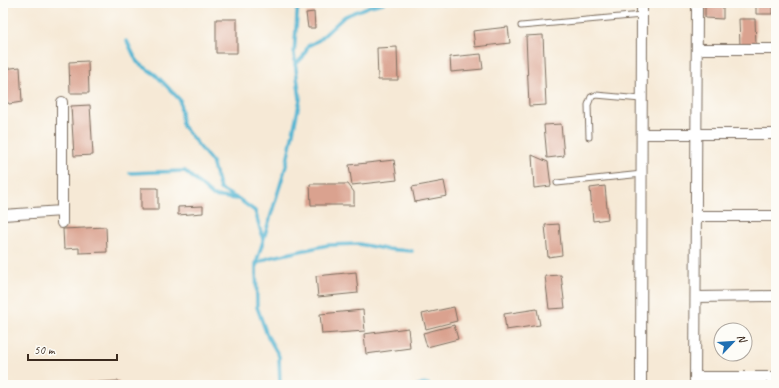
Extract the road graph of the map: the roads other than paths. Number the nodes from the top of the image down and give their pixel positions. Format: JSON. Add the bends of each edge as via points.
{"nodes":[{"id":1,"x":642,"y":3,"type":"edge"},
{"id":2,"x":697,"y":3,"type":"edge"},
{"id":3,"x":642,"y":15,"type":"junction"},
{"id":4,"x":521,"y":26,"type":"dead end"},
{"id":5,"x":697,"y":49,"type":"junction"},
{"id":6,"x":776,"y":49,"type":"edge"},
{"id":7,"x":641,"y":99,"type":"junction"},
{"id":8,"x":62,"y":102,"type":"dead end"},
{"id":9,"x":642,"y":134,"type":"junction"},
{"id":10,"x":776,"y":134,"type":"edge"},
{"id":11,"x":697,"y":135,"type":"junction"},
{"id":12,"x":589,"y":137,"type":"dead end"},
{"id":13,"x":642,"y":174,"type":"junction"},
{"id":14,"x":557,"y":184,"type":"dead end"},
{"id":15,"x":62,"y":211,"type":"junction"},
{"id":16,"x":3,"y":214,"type":"edge"},
{"id":17,"x":696,"y":216,"type":"junction"},
{"id":18,"x":776,"y":216,"type":"edge"},
{"id":19,"x":62,"y":223,"type":"dead end"},
{"id":20,"x":776,"y":296,"type":"edge"},
{"id":21,"x":696,"y":297,"type":"junction"},
{"id":22,"x":776,"y":377,"type":"edge"},
{"id":23,"x":695,"y":381,"type":"edge"},
{"id":24,"x":641,"y":385,"type":"edge"}],
"edges":[{"from":1,"to":3,"type":"street"},
{"from":2,"to":5,"type":"street"},
{"from":3,"to":4,"type":"lane"},
{"from":3,"to":7,"type":"street"},
{"from":5,"to":6,"type":"street"},
{"from":5,"to":11,"type":"street"},
{"from":7,"to":9,"type":"street"},
{"from":7,"to":12,"type":"lane","via":[[596,95],[591,97],[588,105]]},
{"from":8,"to":15,"type":"street"},
{"from":9,"to":11,"type":"street"},
{"from":9,"to":13,"type":"street"},
{"from":10,"to":11,"type":"street"},
{"from":11,"to":17,"type":"street"},
{"from":13,"to":14,"type":"lane"},
{"from":13,"to":24,"type":"street"},
{"from":15,"to":16,"type":"street"},
{"from":15,"to":19,"type":"street"},
{"from":17,"to":18,"type":"street"},
{"from":17,"to":21,"type":"street"},
{"from":20,"to":21,"type":"street"},
{"from":21,"to":23,"type":"street"},
{"from":22,"to":23,"type":"street"}]}
